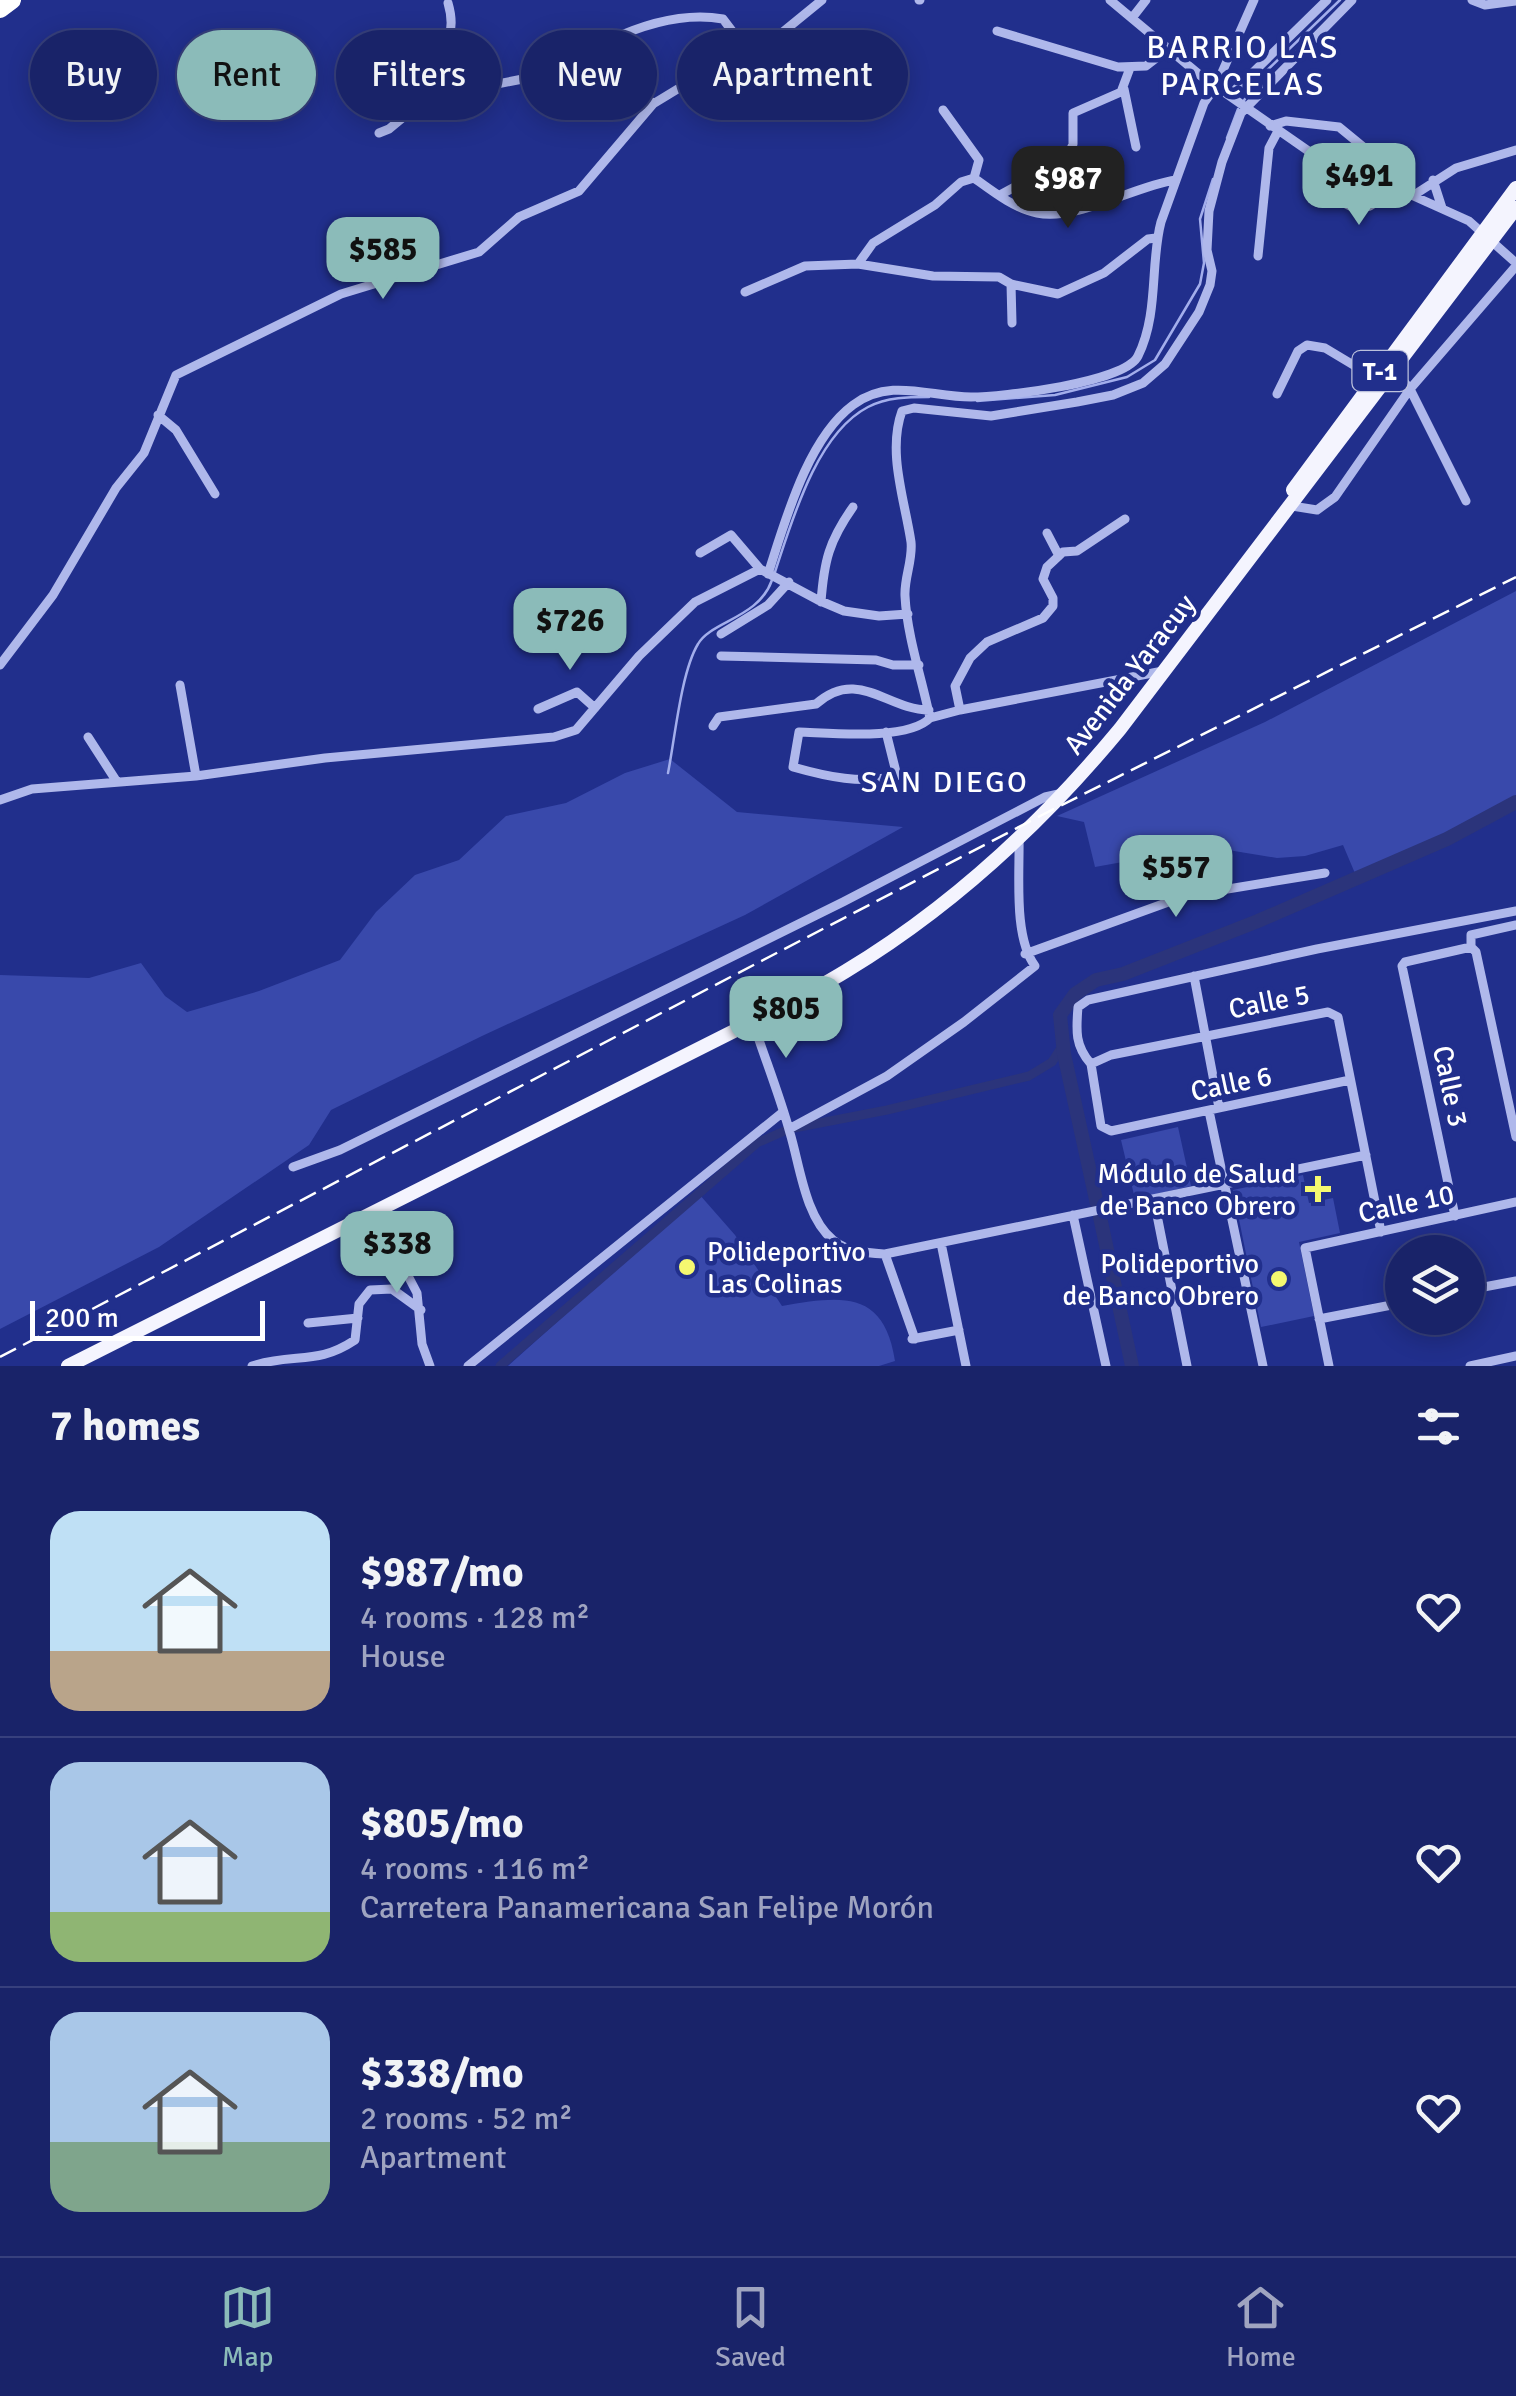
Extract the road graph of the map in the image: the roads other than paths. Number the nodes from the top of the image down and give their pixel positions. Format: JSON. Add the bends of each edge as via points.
{"nodes":[{"id":1,"x":12,"y":0,"type":"edge"},
{"id":2,"x":822,"y":0,"type":"edge"},
{"id":3,"x":1110,"y":0,"type":"edge"},
{"id":4,"x":1146,"y":0,"type":"edge"},
{"id":5,"x":1254,"y":0,"type":"edge"},
{"id":6,"x":1327,"y":0,"type":"edge"},
{"id":7,"x":1352,"y":0,"type":"edge"},
{"id":8,"x":1472,"y":0,"type":"edge"},
{"id":9,"x":1516,"y":1,"type":"edge"},
{"id":10,"x":448,"y":3,"type":"dead end"},
{"id":11,"x":0,"y":8,"type":"edge"},
{"id":12,"x":1132,"y":18,"type":"junction"},
{"id":13,"x":450,"y":30,"type":"edge"},
{"id":14,"x":634,"y":30,"type":"edge"},
{"id":15,"x":731,"y":30,"type":"edge"},
{"id":16,"x":785,"y":30,"type":"edge"},
{"id":17,"x":997,"y":31,"type":"dead end"},
{"id":18,"x":1168,"y":50,"type":"junction"},
{"id":19,"x":1130,"y":68,"type":"junction"},
{"id":20,"x":1216,"y":86,"type":"junction"},
{"id":21,"x":1124,"y":89,"type":"junction"},
{"id":22,"x":1240,"y":102,"type":"junction"},
{"id":23,"x":943,"y":110,"type":"dead end"},
{"id":24,"x":400,"y":120,"type":"edge"},
{"id":25,"x":640,"y":120,"type":"edge"},
{"id":26,"x":1274,"y":128,"type":"junction"},
{"id":27,"x":380,"y":133,"type":"dead end"},
{"id":28,"x":1136,"y":147,"type":"dead end"},
{"id":29,"x":1516,"y":150,"type":"edge"},
{"id":30,"x":974,"y":178,"type":"junction"},
{"id":31,"x":1176,"y":180,"type":"junction"},
{"id":32,"x":1434,"y":180,"type":"junction"},
{"id":33,"x":1516,"y":188,"type":"edge"},
{"id":34,"x":1398,"y":189,"type":"junction"},
{"id":35,"x":1000,"y":195,"type":"junction"},
{"id":36,"x":1414,"y":195,"type":"junction"},
{"id":37,"x":1442,"y":208,"type":"junction"},
{"id":38,"x":1516,"y":208,"type":"edge"},
{"id":39,"x":1489,"y":236,"type":"junction"},
{"id":40,"x":1156,"y":238,"type":"junction"},
{"id":41,"x":1258,"y":256,"type":"dead end"},
{"id":42,"x":858,"y":264,"type":"junction"},
{"id":43,"x":1516,"y":265,"type":"edge"},
{"id":44,"x":1010,"y":284,"type":"junction"},
{"id":45,"x":745,"y":292,"type":"dead end"},
{"id":46,"x":1012,"y":323,"type":"dead end"},
{"id":47,"x":1394,"y":370,"type":"junction"},
{"id":48,"x":1375,"y":378,"type":"junction"},
{"id":49,"x":1410,"y":389,"type":"junction"},
{"id":50,"x":1277,"y":394,"type":"dead end"},
{"id":51,"x":158,"y":415,"type":"junction"},
{"id":52,"x":215,"y":494,"type":"dead end"},
{"id":53,"x":1466,"y":501,"type":"dead end"},
{"id":54,"x":1292,"y":506,"type":"junction"},
{"id":55,"x":853,"y":507,"type":"dead end"},
{"id":56,"x":1125,"y":519,"type":"dead end"},
{"id":57,"x":1047,"y":533,"type":"dead end"},
{"id":58,"x":700,"y":553,"type":"dead end"},
{"id":59,"x":1058,"y":556,"type":"junction"},
{"id":60,"x":1250,"y":559,"type":"junction"},
{"id":61,"x":766,"y":573,"type":"junction"},
{"id":62,"x":786,"y":581,"type":"junction"},
{"id":63,"x":821,"y":602,"type":"junction"},
{"id":64,"x":908,"y":614,"type":"junction"},
{"id":65,"x":721,"y":634,"type":"dead end"},
{"id":66,"x":721,"y":656,"type":"dead end"},
{"id":67,"x":0,"y":665,"type":"edge"},
{"id":68,"x":919,"y":665,"type":"junction"},
{"id":69,"x":1166,"y":670,"type":"junction"},
{"id":70,"x":180,"y":685,"type":"dead end"},
{"id":71,"x":595,"y":708,"type":"junction"},
{"id":72,"x":538,"y":709,"type":"dead end"},
{"id":73,"x":960,"y":710,"type":"junction"},
{"id":74,"x":929,"y":714,"type":"junction"},
{"id":75,"x":713,"y":726,"type":"dead end"},
{"id":76,"x":886,"y":732,"type":"junction"},
{"id":77,"x":88,"y":738,"type":"dead end"},
{"id":78,"x":196,"y":776,"type":"junction"},
{"id":79,"x":117,"y":782,"type":"junction"},
{"id":80,"x":1065,"y":793,"type":"junction"},
{"id":81,"x":0,"y":800,"type":"edge"},
{"id":82,"x":1019,"y":836,"type":"junction"},
{"id":83,"x":1325,"y":873,"type":"dead end"},
{"id":84,"x":1516,"y":910,"type":"edge"},
{"id":85,"x":1516,"y":925,"type":"edge"},
{"id":86,"x":1471,"y":947,"type":"junction"},
{"id":87,"x":1025,"y":954,"type":"junction"},
{"id":88,"x":1194,"y":976,"type":"junction"},
{"id":89,"x":753,"y":1022,"type":"junction"},
{"id":90,"x":1205,"y":1036,"type":"junction"},
{"id":91,"x":1091,"y":1064,"type":"junction"},
{"id":92,"x":1350,"y":1080,"type":"junction"},
{"id":93,"x":1214,"y":1109,"type":"junction"},
{"id":94,"x":783,"y":1112,"type":"junction"},
{"id":95,"x":790,"y":1129,"type":"junction"},
{"id":96,"x":1516,"y":1136,"type":"edge"},
{"id":97,"x":1366,"y":1155,"type":"junction"},
{"id":98,"x":293,"y":1167,"type":"dead end"},
{"id":99,"x":1226,"y":1184,"type":"junction"},
{"id":100,"x":1154,"y":1200,"type":"junction"},
{"id":101,"x":1516,"y":1202,"type":"edge"},
{"id":102,"x":374,"y":1213,"type":"junction"},
{"id":103,"x":1074,"y":1215,"type":"junction"},
{"id":104,"x":1455,"y":1216,"type":"junction"},
{"id":105,"x":1381,"y":1232,"type":"junction"},
{"id":106,"x":941,"y":1244,"type":"junction"},
{"id":107,"x":885,"y":1254,"type":"junction"},
{"id":108,"x":1516,"y":1281,"type":"edge"},
{"id":109,"x":1485,"y":1287,"type":"edge"},
{"id":110,"x":1385,"y":1306,"type":"edge"},
{"id":111,"x":421,"y":1310,"type":"junction"},
{"id":112,"x":358,"y":1318,"type":"junction"},
{"id":113,"x":1319,"y":1320,"type":"junction"},
{"id":114,"x":308,"y":1324,"type":"dead end"},
{"id":115,"x":958,"y":1330,"type":"junction"},
{"id":116,"x":1516,"y":1356,"type":"edge"},
{"id":117,"x":68,"y":1366,"type":"edge"},
{"id":118,"x":252,"y":1366,"type":"edge"},
{"id":119,"x":430,"y":1366,"type":"edge"},
{"id":120,"x":468,"y":1366,"type":"edge"},
{"id":121,"x":966,"y":1366,"type":"edge"},
{"id":122,"x":1106,"y":1366,"type":"edge"},
{"id":123,"x":1187,"y":1366,"type":"edge"},
{"id":124,"x":1263,"y":1366,"type":"edge"},
{"id":125,"x":1330,"y":1366,"type":"edge"},
{"id":126,"x":1470,"y":1366,"type":"edge"}],
"edges":[{"from":1,"to":11,"type":"highway"},
{"from":2,"to":16,"type":"street"},
{"from":3,"to":12,"type":"street"},
{"from":4,"to":12,"type":"street"},
{"from":5,"to":20,"type":"street"},
{"from":6,"to":22,"type":"street"},
{"from":7,"to":22,"type":"street"},
{"from":8,"to":9,"type":"street"},
{"from":10,"to":13,"type":"street"},
{"from":12,"to":18,"type":"street"},
{"from":14,"to":15,"type":"street","via":[[702,15],[723,19]]},
{"from":17,"to":19,"type":"street"},
{"from":18,"to":19,"type":"street","via":[[1146,66]]},
{"from":18,"to":20,"type":"street"},
{"from":19,"to":21,"type":"street"},
{"from":20,"to":22,"type":"street"},
{"from":20,"to":31,"type":"street"},
{"from":21,"to":28,"type":"street"},
{"from":21,"to":35,"type":"street","via":[[1072,114],[1072,149],[1064,162]]},
{"from":22,"to":26,"type":"street"},
{"from":22,"to":64,"type":"street","via":[[1210,212],[1210,285],[1165,364],[1143,383],[1077,402],[991,416],[902,412],[898,461],[912,548]]},
{"from":23,"to":30,"type":"street","via":[[979,160]]},
{"from":24,"to":27,"type":"street"},
{"from":25,"to":51,"type":"street","via":[[578,191],[519,218],[479,252],[341,294],[202,361],[176,376]]},
{"from":26,"to":34,"type":"street","via":[[1286,121],[1338,127],[1395,173]]},
{"from":26,"to":34,"type":"street","via":[[1307,150],[1344,202],[1356,208]]},
{"from":26,"to":41,"type":"street"},
{"from":29,"to":32,"type":"street"},
{"from":30,"to":35,"type":"street"},
{"from":30,"to":42,"type":"street","via":[[873,243]]},
{"from":31,"to":35,"type":"street","via":[[1094,206],[1042,214]]},
{"from":31,"to":40,"type":"street"},
{"from":32,"to":36,"type":"street"},
{"from":32,"to":37,"type":"street"},
{"from":33,"to":39,"type":"main road","number":"T-1"},
{"from":34,"to":36,"type":"street"},
{"from":36,"to":37,"type":"street"},
{"from":37,"to":39,"type":"street"},
{"from":38,"to":39,"type":"main road","number":"T-1"},
{"from":39,"to":43,"type":"street"},
{"from":39,"to":47,"type":"main road","number":"T-1"},
{"from":39,"to":48,"type":"main road","number":"T-1"},
{"from":40,"to":44,"type":"street","via":[[1058,294]]},
{"from":40,"to":61,"type":"street","via":[[1152,310],[1131,366],[1034,392],[970,397],[916,388],[886,390],[853,404],[812,460]]},
{"from":42,"to":44,"type":"street","via":[[933,276],[999,277]]},
{"from":42,"to":45,"type":"street","via":[[805,266]]},
{"from":43,"to":49,"type":"street"},
{"from":44,"to":46,"type":"street"},
{"from":47,"to":49,"type":"street"},
{"from":47,"to":54,"type":"main road","number":"T-1"},
{"from":48,"to":50,"type":"street","via":[[1325,348],[1306,345]]},
{"from":48,"to":60,"type":"main road","number":"T-1"},
{"from":49,"to":53,"type":"street"},
{"from":49,"to":54,"type":"street","via":[[1334,496],[1317,510]]},
{"from":51,"to":52,"type":"street","via":[[176,430]]},
{"from":51,"to":67,"type":"street","via":[[144,453]]},
{"from":54,"to":60,"type":"main road","number":"T-1"},
{"from":55,"to":63,"type":"street","via":[[824,561]]},
{"from":56,"to":59,"type":"street"},
{"from":57,"to":59,"type":"street"},
{"from":58,"to":61,"type":"street","via":[[731,536]]},
{"from":59,"to":73,"type":"street","via":[[1044,578],[1053,606],[970,658],[956,686]]},
{"from":60,"to":69,"type":"main road","name":"Avenida Yaracuy","number":"T-1"},
{"from":61,"to":62,"type":"street"},
{"from":61,"to":71,"type":"street","via":[[695,602]]},
{"from":62,"to":63,"type":"street"},
{"from":62,"to":65,"type":"street","via":[[768,605]]},
{"from":63,"to":64,"type":"street","via":[[878,616]]},
{"from":64,"to":68,"type":"street"},
{"from":66,"to":68,"type":"street"},
{"from":68,"to":74,"type":"street"},
{"from":69,"to":73,"type":"street"},
{"from":69,"to":80,"type":"main road","name":"Avenida Yaracuy","number":"T-1"},
{"from":70,"to":78,"type":"street"},
{"from":71,"to":72,"type":"street","via":[[577,692]]},
{"from":71,"to":78,"type":"street","via":[[576,730],[554,736]]},
{"from":73,"to":74,"type":"street"},
{"from":74,"to":75,"type":"street","via":[[874,690],[853,690],[828,694],[816,704],[719,717]]},
{"from":74,"to":76,"type":"street","via":[[923,725]]},
{"from":76,"to":76,"type":"street","via":[[799,732],[793,767],[833,778],[897,776]]},
{"from":77,"to":79,"type":"street"},
{"from":78,"to":79,"type":"street"},
{"from":79,"to":81,"type":"street","via":[[32,789]]},
{"from":80,"to":82,"type":"main road","name":"Avenida Yaracuy","number":"T-1"},
{"from":80,"to":98,"type":"street","via":[[1045,797],[340,1150]]},
{"from":82,"to":87,"type":"street"},
{"from":82,"to":89,"type":"main road","number":"T-1","via":[[848,970]]},
{"from":83,"to":87,"type":"street","via":[[1185,896]]},
{"from":84,"to":88,"type":"street"},
{"from":85,"to":86,"type":"street","via":[[1471,935]]},
{"from":86,"to":96,"type":"street"},
{"from":86,"to":104,"type":"street","name":"Calle 3","via":[[1402,966]]},
{"from":87,"to":95,"type":"street","via":[[1035,966],[964,1022],[887,1076]]},
{"from":88,"to":90,"type":"street"},
{"from":88,"to":91,"type":"street","via":[[1106,995],[1078,1008],[1079,1050]]},
{"from":89,"to":94,"type":"street"},
{"from":89,"to":102,"type":"main road","number":"T-1"},
{"from":90,"to":91,"type":"street","name":"Calle 5"},
{"from":90,"to":92,"type":"street","name":"Calle 5","via":[[1328,1012],[1338,1017]]},
{"from":90,"to":93,"type":"street"},
{"from":91,"to":93,"type":"street","name":"Calle 6","via":[[1100,1126],[1111,1131]]},
{"from":92,"to":93,"type":"street","name":"Calle 6"},
{"from":92,"to":97,"type":"street","name":"Calle 5"},
{"from":93,"to":99,"type":"street"},
{"from":94,"to":95,"type":"street"},
{"from":94,"to":120,"type":"street"},
{"from":95,"to":107,"type":"street","via":[[822,1229],[851,1250]]},
{"from":97,"to":99,"type":"street"},
{"from":97,"to":105,"type":"street","name":"Calle 5"},
{"from":99,"to":100,"type":"street"},
{"from":99,"to":124,"type":"street"},
{"from":100,"to":103,"type":"street"},
{"from":100,"to":123,"type":"street"},
{"from":101,"to":104,"type":"street","name":"Calle 10"},
{"from":102,"to":111,"type":"street"},
{"from":102,"to":117,"type":"main road","number":"T-1"},
{"from":103,"to":106,"type":"street"},
{"from":103,"to":122,"type":"street"},
{"from":104,"to":105,"type":"street","name":"Calle 10"},
{"from":105,"to":113,"type":"street","name":"Calle 10","via":[[1305,1248]]},
{"from":106,"to":107,"type":"street"},
{"from":106,"to":115,"type":"street"},
{"from":107,"to":115,"type":"street","via":[[913,1339]]},
{"from":108,"to":109,"type":"street"},
{"from":110,"to":113,"type":"street"},
{"from":111,"to":112,"type":"street","via":[[400,1292],[376,1288],[364,1294]]},
{"from":111,"to":119,"type":"street"},
{"from":112,"to":114,"type":"street"},
{"from":112,"to":118,"type":"street","via":[[355,1340],[332,1361]]},
{"from":113,"to":125,"type":"street"},
{"from":115,"to":121,"type":"street"},
{"from":116,"to":126,"type":"street"}]}
